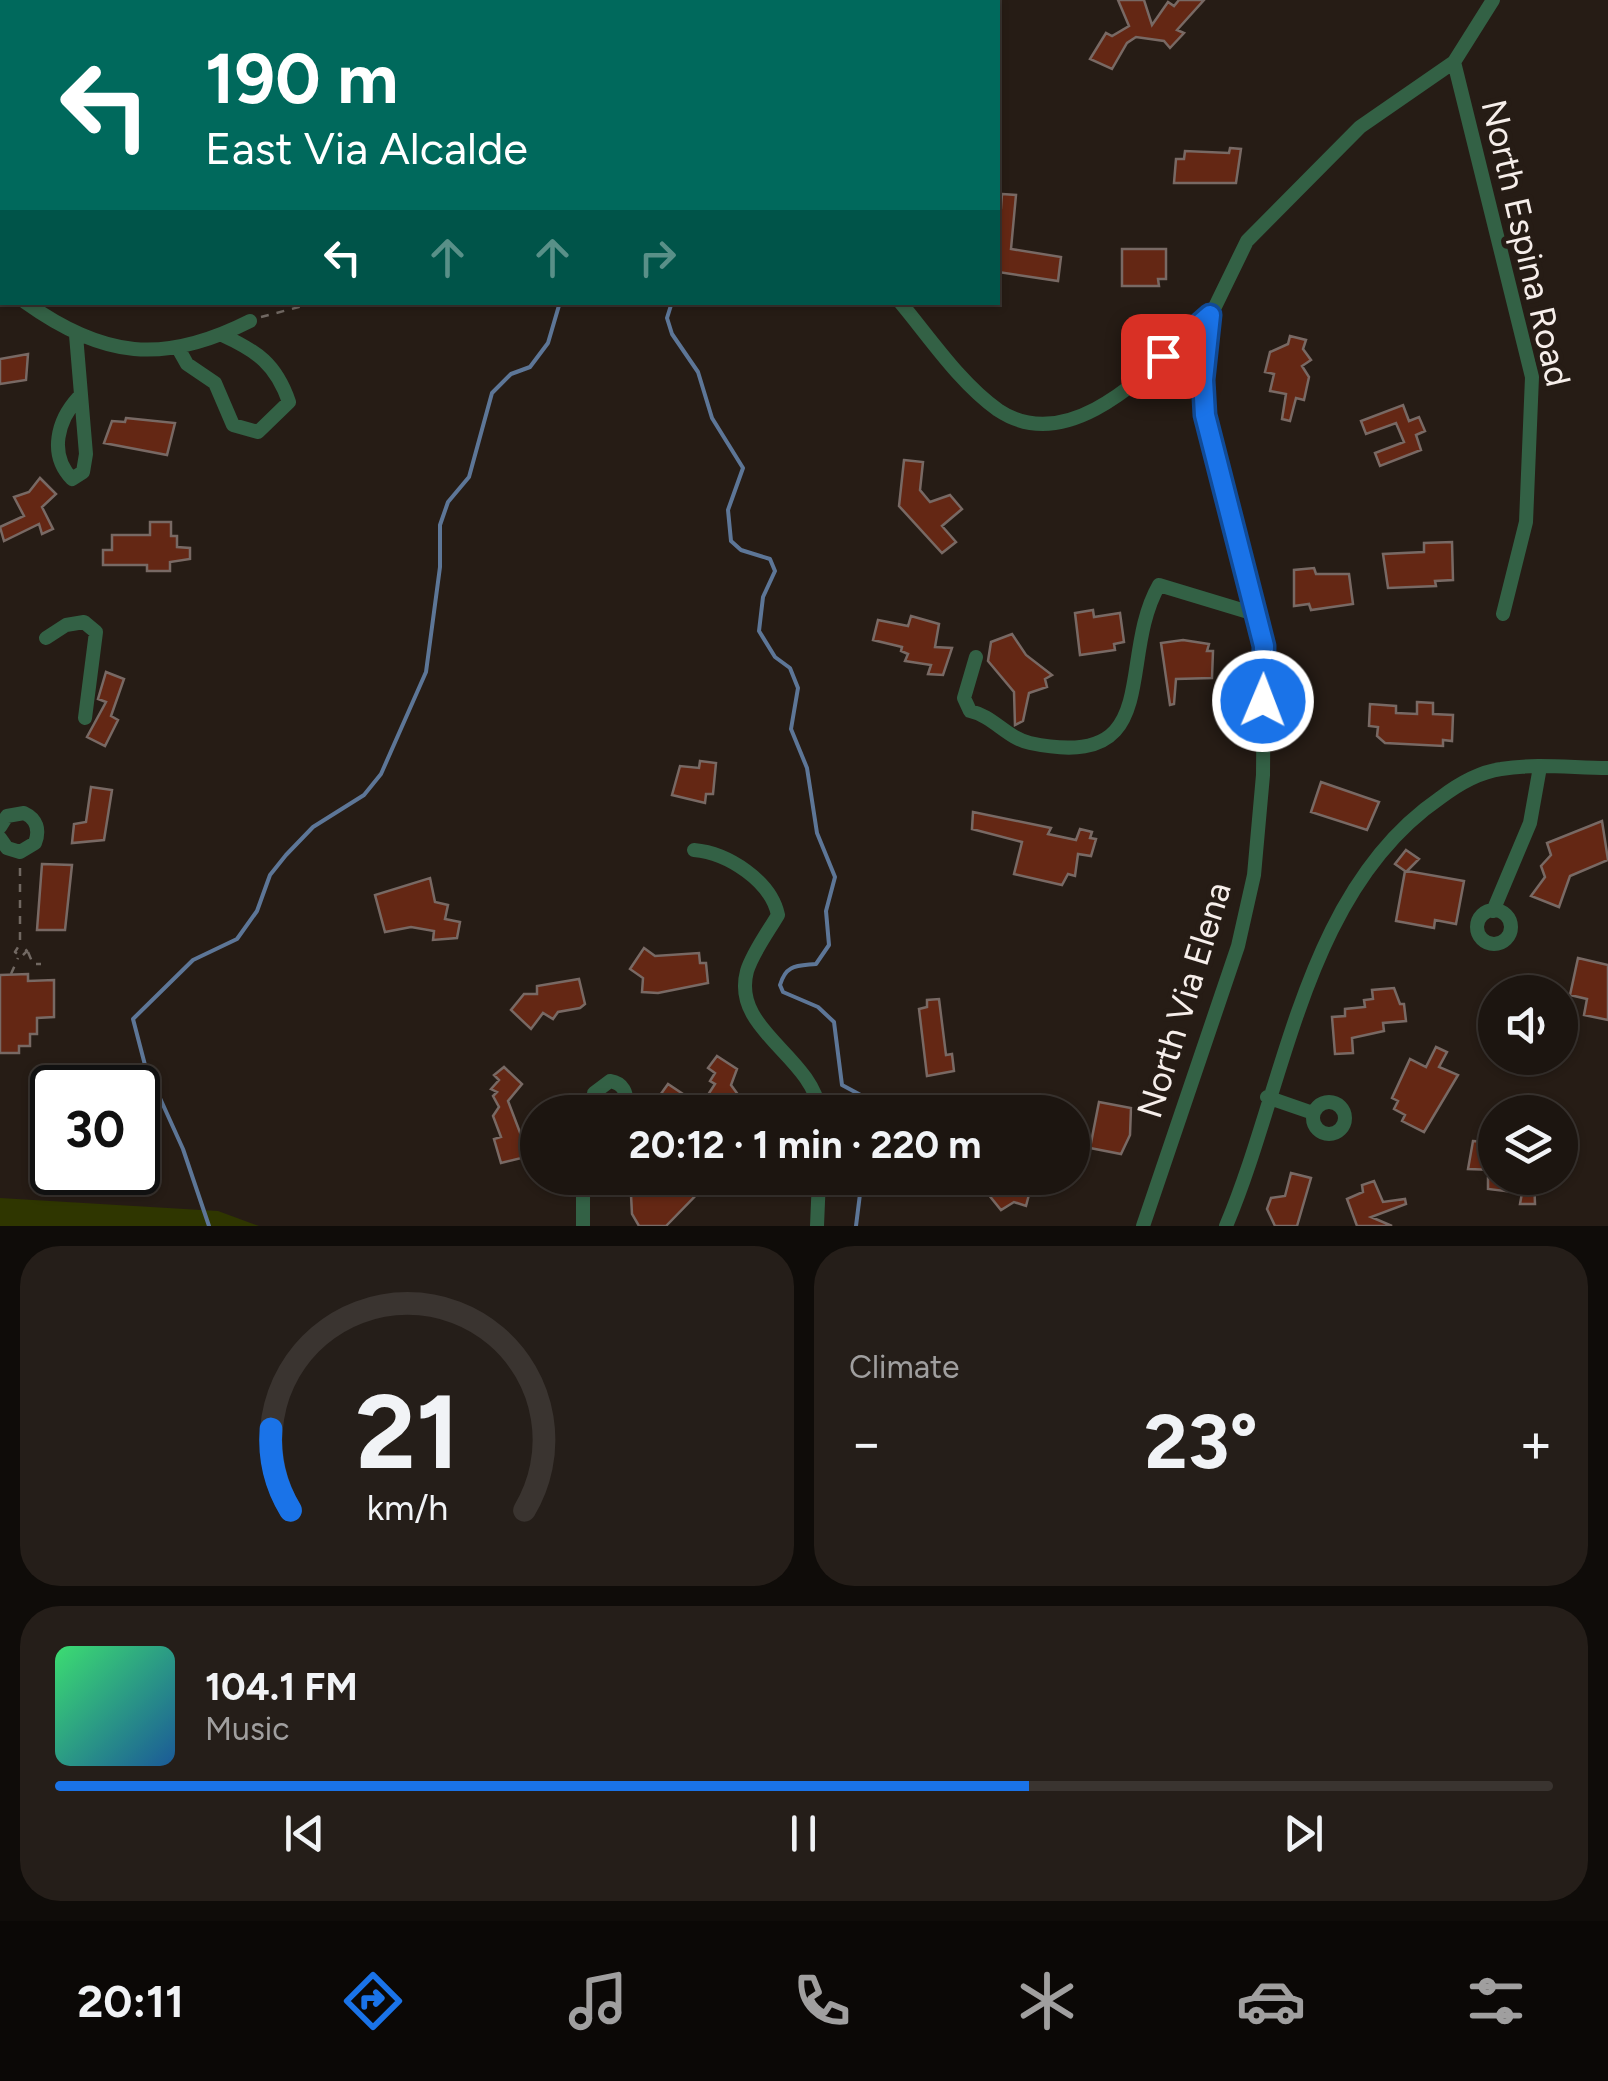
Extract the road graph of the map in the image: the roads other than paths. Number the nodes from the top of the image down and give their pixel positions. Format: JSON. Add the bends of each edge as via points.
{"nodes":[{"id":1,"x":1492,"y":0,"type":"edge"},
{"id":2,"x":1454,"y":62,"type":"junction"},
{"id":3,"x":30,"y":305,"type":"edge"},
{"id":4,"x":903,"y":305,"type":"edge"},
{"id":5,"x":1210,"y":315,"type":"junction"},
{"id":6,"x":250,"y":320,"type":"road end"},
{"id":7,"x":76,"y":335,"type":"junction"},
{"id":8,"x":222,"y":335,"type":"junction"},
{"id":9,"x":178,"y":348,"type":"junction"},
{"id":10,"x":78,"y":398,"type":"junction"},
{"id":11,"x":1255,"y":614,"type":"junction"},
{"id":12,"x":1503,"y":614,"type":"dead end"},
{"id":13,"x":46,"y":638,"type":"dead end"},
{"id":14,"x":976,"y":657,"type":"dead end"},
{"id":15,"x":85,"y":718,"type":"dead end"},
{"id":16,"x":1540,"y":767,"type":"junction"},
{"id":17,"x":1608,"y":768,"type":"edge"},
{"id":18,"x":0,"y":826,"type":"edge"},
{"id":19,"x":0,"y":838,"type":"edge"},
{"id":20,"x":694,"y":850,"type":"dead end"},
{"id":21,"x":1493,"y":910,"type":"dead end"},
{"id":22,"x":594,"y":1095,"type":"edge"},
{"id":23,"x":626,"y":1095,"type":"edge"},
{"id":24,"x":815,"y":1095,"type":"edge"},
{"id":25,"x":1267,"y":1096,"type":"junction"},
{"id":26,"x":1313,"y":1113,"type":"dead end"},
{"id":27,"x":582,"y":1195,"type":"edge"},
{"id":28,"x":818,"y":1195,"type":"edge"},
{"id":29,"x":583,"y":1226,"type":"edge"},
{"id":30,"x":817,"y":1226,"type":"edge"},
{"id":31,"x":1143,"y":1226,"type":"edge"},
{"id":32,"x":1226,"y":1226,"type":"edge"}],
"edges":[{"from":1,"to":2,"type":"street"},
{"from":2,"to":5,"type":"street","via":[[1360,126],[1297,186],[1247,241]]},
{"from":2,"to":12,"type":"street","name":"North Espina Road","via":[[1532,376],[1526,522]]},
{"from":3,"to":7,"type":"street"},
{"from":4,"to":5,"type":"street","via":[[981,396],[1036,426],[1071,421],[1115,396]]},
{"from":5,"to":11,"type":"street","name":"North Via Elena","via":[[1205,415]]},
{"from":6,"to":8,"type":"street"},
{"from":7,"to":9,"type":"street","via":[[94,344]]},
{"from":7,"to":10,"type":"street"},
{"from":8,"to":9,"type":"street"},
{"from":8,"to":9,"type":"street","via":[[260,353],[280,377],[288,402],[258,432],[233,425],[214,383]]},
{"from":10,"to":10,"type":"street","via":[[58,428],[60,457],[72,479],[86,466]]},
{"from":11,"to":14,"type":"street","via":[[1158,585],[1143,617],[1127,714],[1099,745],[1029,743],[970,712],[964,698]]},
{"from":11,"to":31,"type":"street","name":"North Via Elena","via":[[1264,646],[1254,875],[1238,946]]},
{"from":13,"to":15,"type":"street","via":[[84,622],[96,632]]},
{"from":16,"to":17,"type":"street"},
{"from":16,"to":21,"type":"street","via":[[1530,822]]},
{"from":16,"to":25,"type":"street","via":[[1499,769],[1456,786],[1405,821],[1369,865],[1313,972]]},
{"from":18,"to":19,"type":"street","via":[[18,813],[34,820],[38,831],[20,852]]},
{"from":20,"to":24,"type":"street","via":[[742,870],[775,901],[778,915],[748,969],[745,989],[756,1022],[810,1080]]},
{"from":22,"to":23,"type":"street","via":[[610,1081]]},
{"from":25,"to":26,"type":"street"},
{"from":25,"to":32,"type":"street"},
{"from":27,"to":29,"type":"street"},
{"from":28,"to":30,"type":"street"}]}
